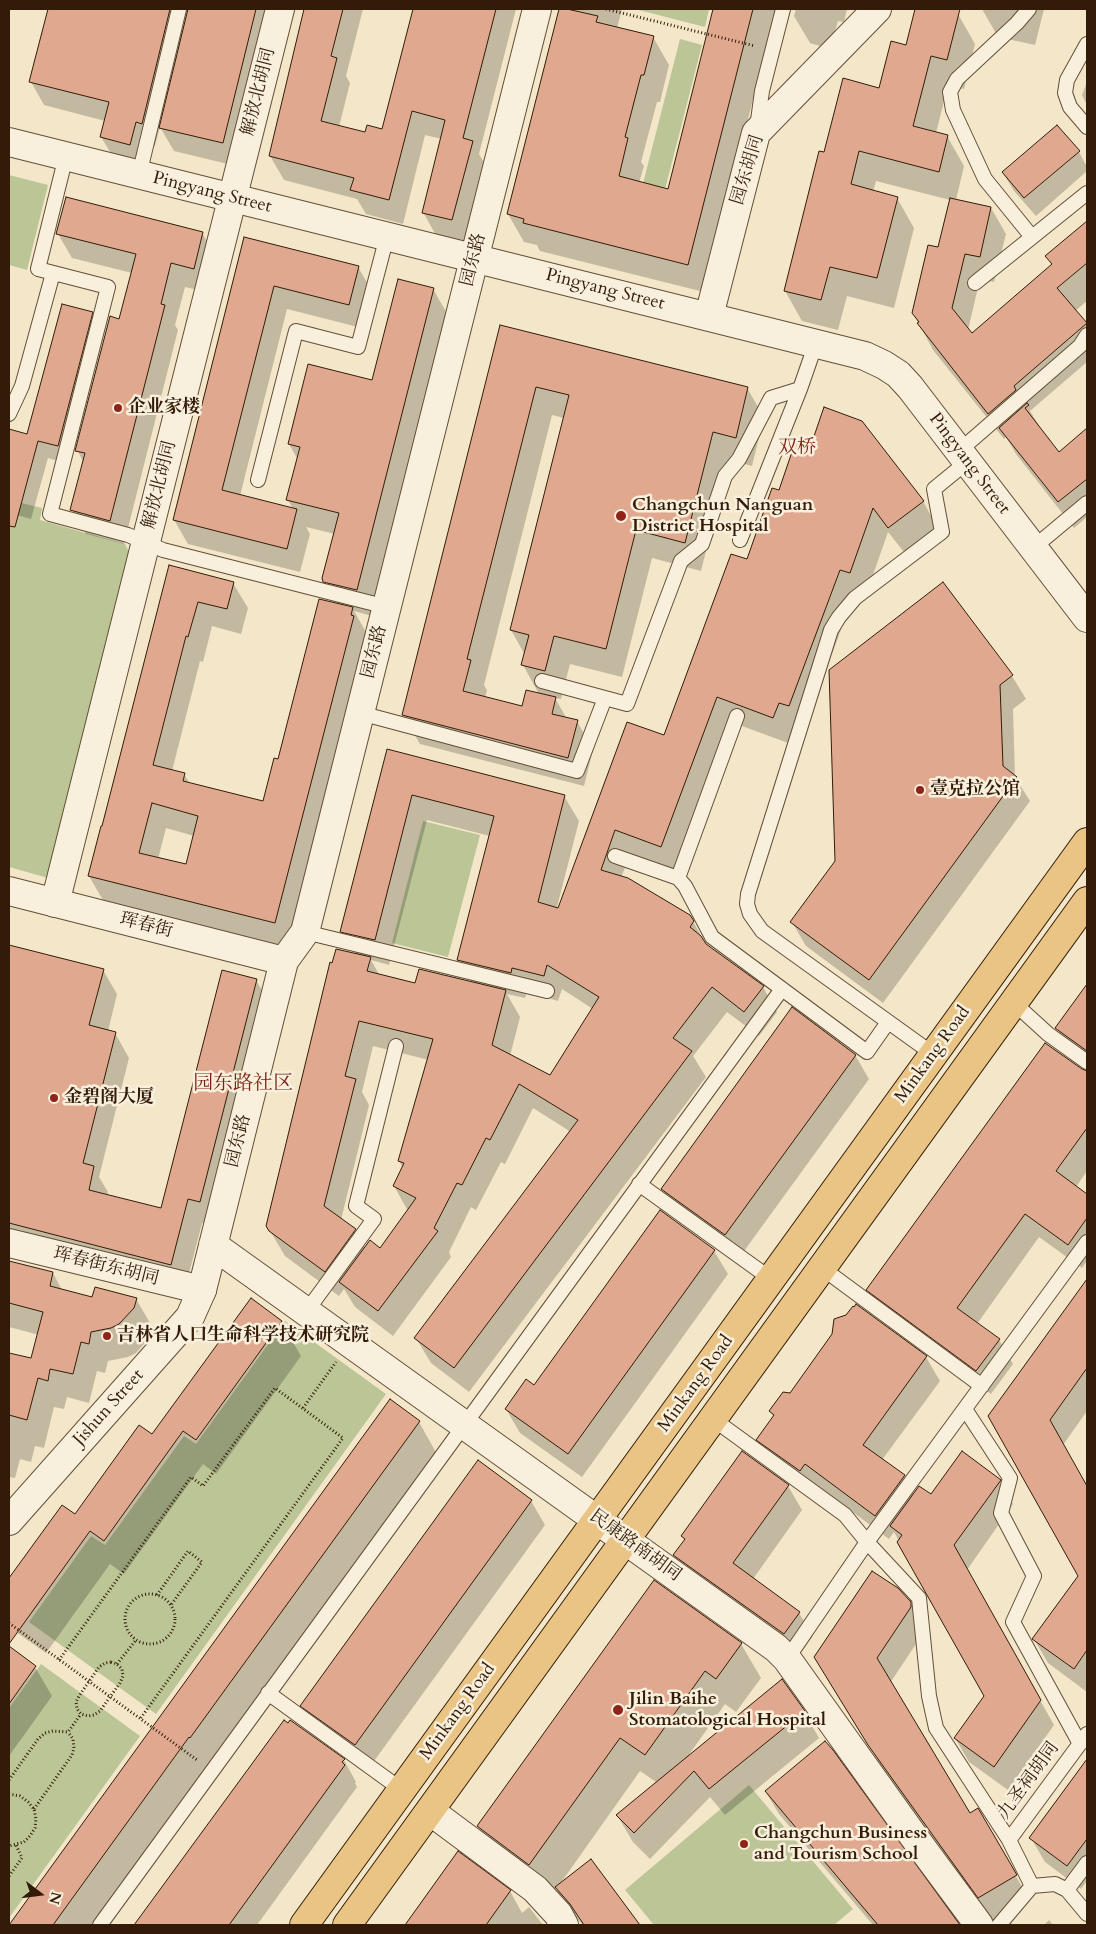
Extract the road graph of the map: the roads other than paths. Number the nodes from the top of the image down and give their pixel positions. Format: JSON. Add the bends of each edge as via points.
{"nodes":[{"id":1,"x":179,"y":9,"type":"edge"},
{"id":2,"x":280,"y":9,"type":"edge"},
{"id":3,"x":537,"y":9,"type":"edge"},
{"id":4,"x":783,"y":9,"type":"edge"},
{"id":5,"x":878,"y":9,"type":"edge"},
{"id":6,"x":1028,"y":9,"type":"edge"},
{"id":7,"x":1087,"y":44,"type":"edge"},
{"id":8,"x":1087,"y":127,"type":"edge"},
{"id":9,"x":756,"y":133,"type":"junction"},
{"id":10,"x":9,"y":142,"type":"edge"},
{"id":11,"x":66,"y":156,"type":"junction"},
{"id":12,"x":139,"y":175,"type":"junction"},
{"id":13,"x":1087,"y":193,"type":"edge"},
{"id":14,"x":232,"y":198,"type":"junction"},
{"id":15,"x":387,"y":236,"type":"junction"},
{"id":16,"x":1032,"y":237,"type":"junction"},
{"id":17,"x":475,"y":258,"type":"junction"},
{"id":18,"x":53,"y":273,"type":"junction"},
{"id":19,"x":975,"y":283,"type":"dead end"},
{"id":20,"x":708,"y":316,"type":"junction"},
{"id":21,"x":1087,"y":336,"type":"edge"},
{"id":22,"x":816,"y":343,"type":"junction"},
{"id":23,"x":800,"y":389,"type":"junction"},
{"id":24,"x":9,"y":414,"type":"edge"},
{"id":25,"x":963,"y":456,"type":"junction"},
{"id":26,"x":258,"y":480,"type":"dead end"},
{"id":27,"x":1087,"y":503,"type":"edge"},
{"id":28,"x":740,"y":540,"type":"dead end"},
{"id":29,"x":146,"y":543,"type":"junction"},
{"id":30,"x":1033,"y":548,"type":"junction"},
{"id":31,"x":387,"y":607,"type":"junction"},
{"id":32,"x":1087,"y":618,"type":"edge"},
{"id":33,"x":542,"y":681,"type":"dead end"},
{"id":34,"x":606,"y":698,"type":"junction"},
{"id":35,"x":360,"y":713,"type":"junction"},
{"id":36,"x":737,"y":716,"type":"dead end"},
{"id":37,"x":1087,"y":842,"type":"edge"},
{"id":38,"x":615,"y":856,"type":"dead end"},
{"id":39,"x":678,"y":878,"type":"junction"},
{"id":40,"x":9,"y":891,"type":"edge"},
{"id":41,"x":1087,"y":901,"type":"edge"},
{"id":42,"x":55,"y":903,"type":"junction"},
{"id":43,"x":305,"y":932,"type":"junction"},
{"id":44,"x":284,"y":961,"type":"junction"},
{"id":45,"x":782,"y":989,"type":"junction"},
{"id":46,"x":547,"y":991,"type":"dead end"},
{"id":47,"x":1014,"y":1003,"type":"junction"},
{"id":48,"x":888,"y":1022,"type":"junction"},
{"id":49,"x":396,"y":1046,"type":"dead end"},
{"id":50,"x":934,"y":1054,"type":"junction"},
{"id":51,"x":1087,"y":1062,"type":"edge"},
{"id":52,"x":639,"y":1184,"type":"junction"},
{"id":53,"x":1087,"y":1242,"type":"edge"},
{"id":54,"x":9,"y":1243,"type":"edge"},
{"id":55,"x":213,"y":1245,"type":"junction"},
{"id":56,"x":822,"y":1268,"type":"junction"},
{"id":57,"x":771,"y":1279,"type":"junction"},
{"id":58,"x":202,"y":1290,"type":"junction"},
{"id":59,"x":306,"y":1312,"type":"junction"},
{"id":60,"x":982,"y":1386,"type":"junction"},
{"id":61,"x":965,"y":1409,"type":"junction"},
{"id":62,"x":712,"y":1419,"type":"junction"},
{"id":63,"x":464,"y":1424,"type":"junction"},
{"id":64,"x":597,"y":1520,"type":"junction"},
{"id":65,"x":9,"y":1521,"type":"edge"},
{"id":66,"x":625,"y":1540,"type":"junction"},
{"id":67,"x":867,"y":1542,"type":"junction"},
{"id":68,"x":787,"y":1659,"type":"junction"},
{"id":69,"x":268,"y":1693,"type":"junction"},
{"id":70,"x":1084,"y":1739,"type":"edge"},
{"id":71,"x":402,"y":1790,"type":"junction"},
{"id":72,"x":430,"y":1811,"type":"junction"},
{"id":73,"x":1010,"y":1840,"type":"junction"},
{"id":74,"x":1087,"y":1863,"type":"edge"},
{"id":75,"x":1032,"y":1886,"type":"junction"},
{"id":76,"x":1067,"y":1890,"type":"junction"},
{"id":77,"x":1087,"y":1914,"type":"edge"},
{"id":78,"x":100,"y":1925,"type":"edge"},
{"id":79,"x":304,"y":1925,"type":"edge"},
{"id":80,"x":347,"y":1925,"type":"edge"},
{"id":81,"x":564,"y":1925,"type":"edge"},
{"id":82,"x":979,"y":1925,"type":"edge"},
{"id":83,"x":999,"y":1925,"type":"edge"}],
"edges":[{"from":1,"to":12,"type":"lane"},
{"from":2,"to":14,"type":"street","name":"解放北胡同"},
{"from":3,"to":17,"type":"street","name":"园东路"},
{"from":4,"to":9,"type":"lane","via":[[762,91]]},
{"from":5,"to":9,"type":"street","name":"园东胡同"},
{"from":6,"to":16,"type":"lane","via":[[957,79],[950,92],[953,110],[985,179]]},
{"from":7,"to":8,"type":"lane","via":[[1067,80],[1065,93],[1070,107]]},
{"from":9,"to":20,"type":"street","name":"园东胡同"},
{"from":10,"to":11,"type":"street","name":"Pingyang Street"},
{"from":11,"to":12,"type":"street","name":"Pingyang Street"},
{"from":11,"to":18,"type":"lane","via":[[38,269]]},
{"from":12,"to":14,"type":"street","name":"Pingyang Street"},
{"from":13,"to":16,"type":"lane"},
{"from":14,"to":15,"type":"street","name":"Pingyang Street"},
{"from":14,"to":29,"type":"street","name":"解放北胡同"},
{"from":15,"to":17,"type":"street","name":"Pingyang Street"},
{"from":15,"to":26,"type":"lane","via":[[358,347],[296,331]]},
{"from":16,"to":19,"type":"lane"},
{"from":17,"to":20,"type":"street","name":"Pingyang Street"},
{"from":17,"to":31,"type":"street","name":"园东路"},
{"from":18,"to":24,"type":"lane","via":[[22,386]]},
{"from":18,"to":29,"type":"lane","via":[[108,287],[50,514]]},
{"from":20,"to":22,"type":"street","name":"Pingyang Street"},
{"from":21,"to":25,"type":"lane"},
{"from":22,"to":23,"type":"lane"},
{"from":22,"to":25,"type":"street","name":"Pingyang Street","via":[[865,356],[898,374]]},
{"from":23,"to":28,"type":"lane"},
{"from":23,"to":34,"type":"lane","via":[[771,398],[739,459],[725,476],[702,544],[681,561],[627,704]]},
{"from":25,"to":30,"type":"street","name":"Pingyang Street"},
{"from":25,"to":48,"type":"lane","via":[[934,489],[942,532],[855,598],[831,630],[748,894],[750,914],[762,931]]},
{"from":27,"to":30,"type":"lane"},
{"from":29,"to":31,"type":"lane"},
{"from":29,"to":42,"type":"street","name":"解放北胡同"},
{"from":30,"to":32,"type":"street","name":"Pingyang Street"},
{"from":31,"to":35,"type":"street","name":"园东路"},
{"from":33,"to":34,"type":"lane"},
{"from":34,"to":35,"type":"lane","via":[[577,771]]},
{"from":35,"to":43,"type":"street","name":"园东路"},
{"from":36,"to":39,"type":"lane"},
{"from":37,"to":50,"type":"main road","name":"Minkang Road"},
{"from":38,"to":39,"type":"lane"},
{"from":39,"to":45,"type":"lane","via":[[712,937]]},
{"from":40,"to":42,"type":"street","name":"珲春街"},
{"from":41,"to":47,"type":"main road","name":"Minkang Road"},
{"from":42,"to":44,"type":"street","name":"珲春街"},
{"from":43,"to":44,"type":"street","name":"园东路"},
{"from":43,"to":46,"type":"lane"},
{"from":44,"to":55,"type":"street","name":"园东路"},
{"from":45,"to":48,"type":"lane","via":[[868,1052]]},
{"from":45,"to":52,"type":"lane"},
{"from":47,"to":51,"type":"lane","via":[[1048,1034]]},
{"from":47,"to":56,"type":"main road","name":"Minkang Road"},
{"from":48,"to":50,"type":"lane"},
{"from":49,"to":59,"type":"lane","via":[[356,1206],[374,1219]]},
{"from":50,"to":57,"type":"main road","name":"Minkang Road"},
{"from":52,"to":57,"type":"lane"},
{"from":52,"to":63,"type":"lane"},
{"from":53,"to":60,"type":"lane"},
{"from":54,"to":58,"type":"street","name":"珲春街东胡同"},
{"from":55,"to":58,"type":"street","name":"园东路"},
{"from":55,"to":59,"type":"street","name":"民康路南胡同"},
{"from":56,"to":60,"type":"lane"},
{"from":56,"to":62,"type":"main road","name":"Minkang Road"},
{"from":57,"to":64,"type":"main road","name":"Minkang Road"},
{"from":58,"to":65,"type":"street","name":"Jishun Street","via":[[190,1317]]},
{"from":59,"to":63,"type":"street","name":"民康路南胡同"},
{"from":60,"to":61,"type":"lane"},
{"from":61,"to":67,"type":"lane"},
{"from":61,"to":70,"type":"lane","via":[[1010,1478],[1001,1513],[1034,1576],[1013,1622]]},
{"from":62,"to":66,"type":"main road","name":"Minkang Road"},
{"from":62,"to":67,"type":"lane","via":[[845,1515]]},
{"from":63,"to":64,"type":"street","name":"民康路南胡同"},
{"from":63,"to":69,"type":"lane"},
{"from":64,"to":66,"type":"street","name":"民康路南胡同"},
{"from":64,"to":71,"type":"main road","name":"Minkang Road"},
{"from":66,"to":68,"type":"street","name":"民康路南胡同"},
{"from":66,"to":72,"type":"main road","name":"Minkang Road"},
{"from":67,"to":68,"type":"lane"},
{"from":67,"to":73,"type":"lane","via":[[919,1598],[929,1696],[936,1728]]},
{"from":68,"to":82,"type":"street","name":"民康路南胡同"},
{"from":69,"to":71,"type":"lane"},
{"from":69,"to":78,"type":"lane"},
{"from":70,"to":73,"type":"lane","name":"九圣祠胡同"},
{"from":71,"to":79,"type":"main road","name":"Minkang Road"},
{"from":72,"to":80,"type":"main road","name":"Minkang Road"},
{"from":72,"to":81,"type":"street","via":[[535,1889]]},
{"from":73,"to":75,"type":"lane","name":"九圣祠胡同"},
{"from":74,"to":76,"type":"lane"},
{"from":75,"to":76,"type":"lane","via":[[1055,1884]]},
{"from":75,"to":83,"type":"lane"},
{"from":76,"to":77,"type":"lane"}]}
